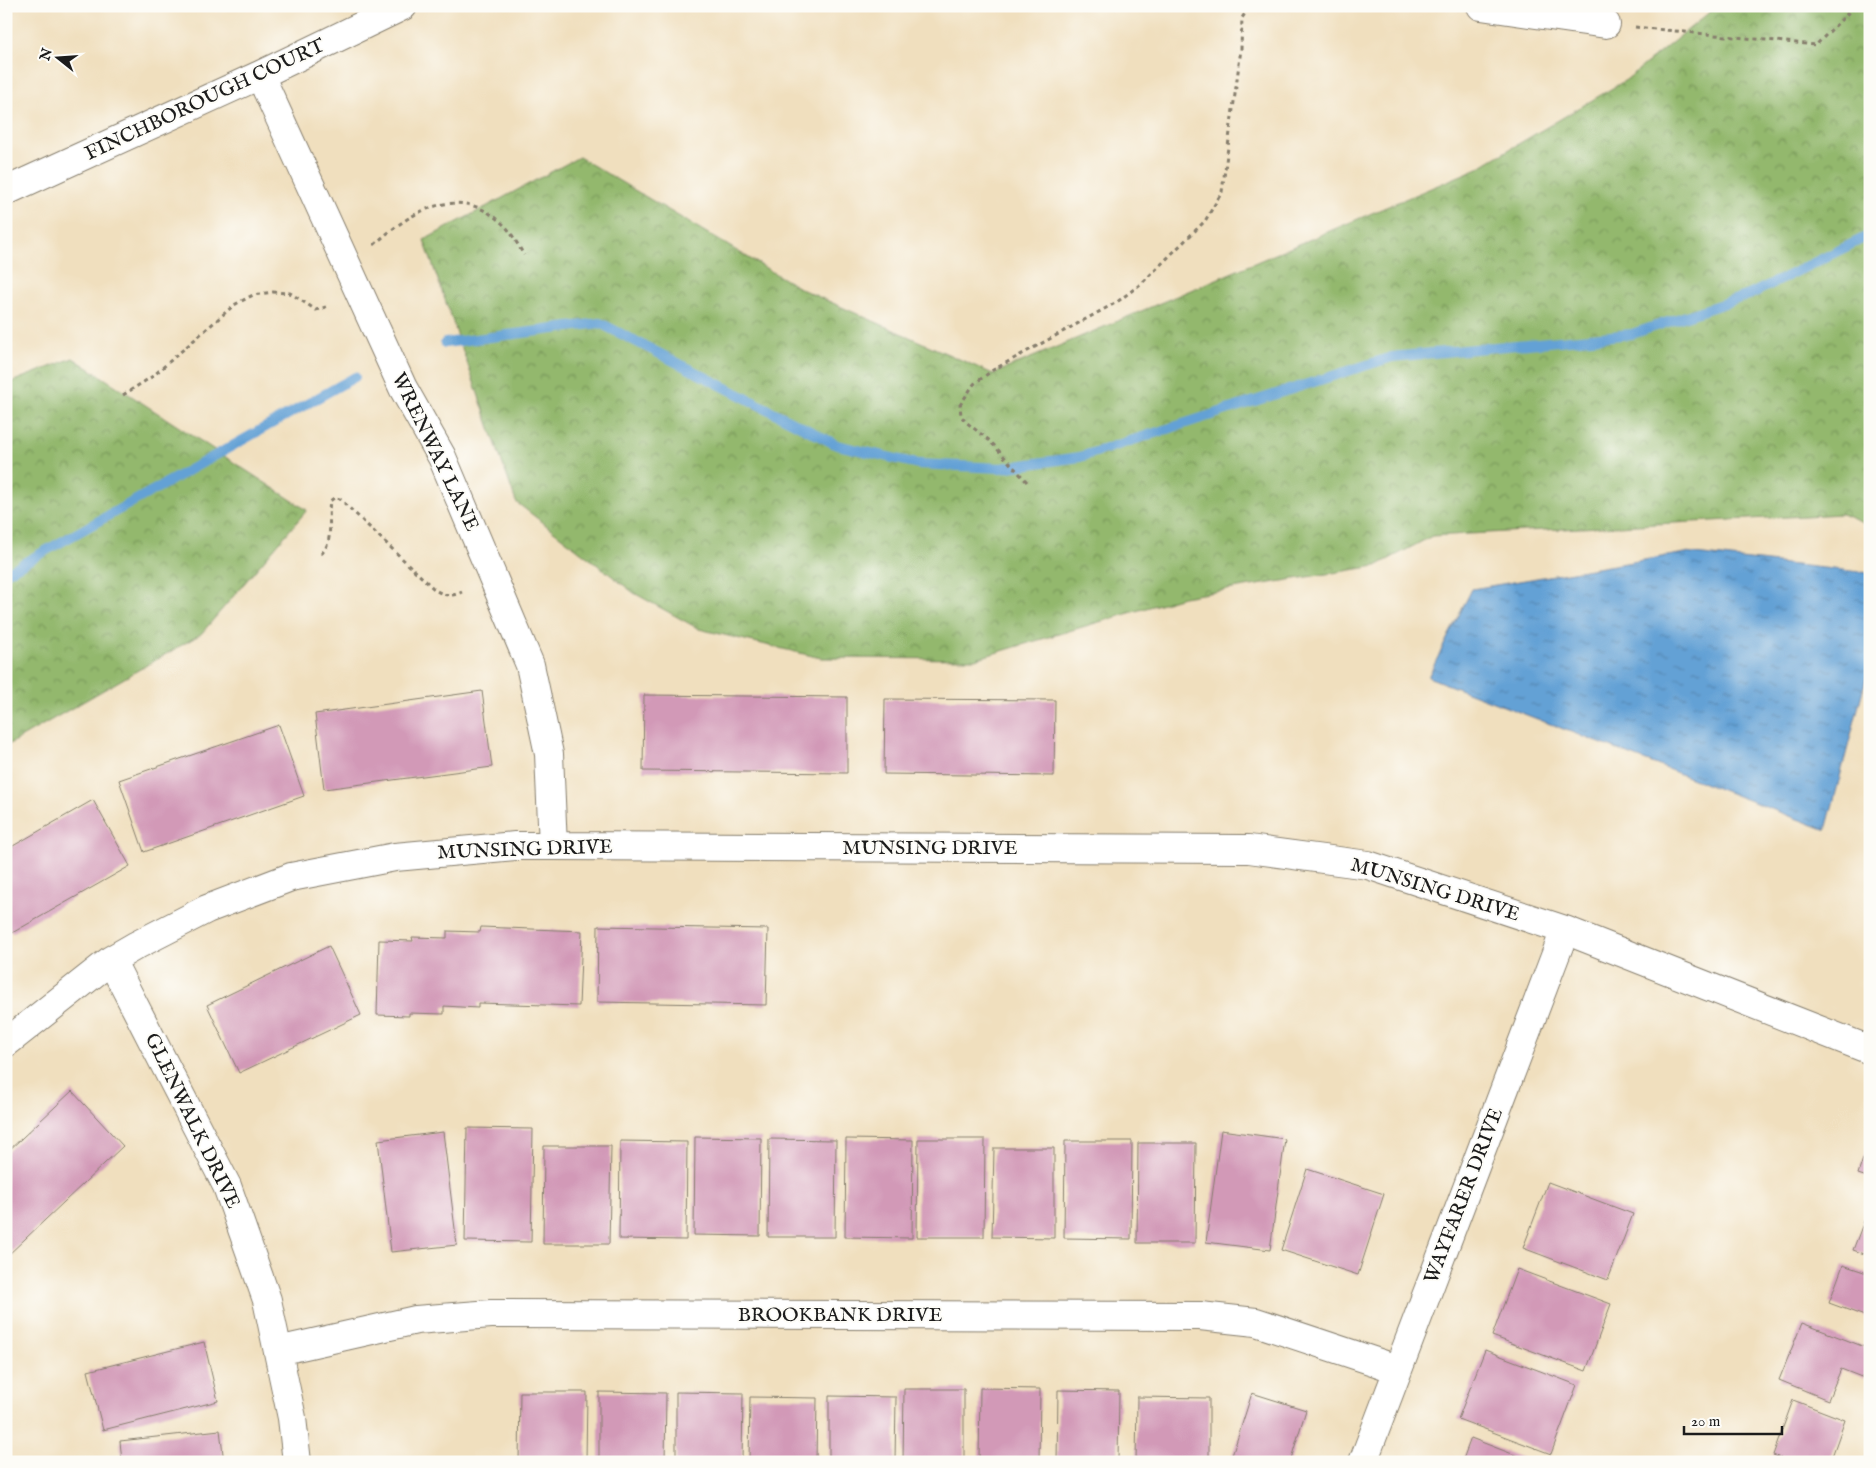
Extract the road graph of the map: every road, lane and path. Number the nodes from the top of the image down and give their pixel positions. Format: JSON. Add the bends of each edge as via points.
{"nodes":[{"id":1,"x":403,"y":6,"type":"edge"},
{"id":2,"x":1250,"y":6,"type":"edge"},
{"id":3,"x":1481,"y":6,"type":"edge"},
{"id":4,"x":1855,"y":6,"type":"edge"},
{"id":5,"x":1606,"y":24,"type":"joint"},
{"id":6,"x":260,"y":75,"type":"junction"},
{"id":7,"x":6,"y":191,"type":"edge"},
{"id":8,"x":374,"y":245,"type":"dead end"},
{"id":9,"x":524,"y":255,"type":"dead end"},
{"id":10,"x":326,"y":306,"type":"dead end"},
{"id":11,"x":123,"y":395,"type":"dead end"},
{"id":12,"x":1027,"y":482,"type":"dead end"},
{"id":13,"x":321,"y":554,"type":"dead end"},
{"id":14,"x":462,"y":592,"type":"dead end"},
{"id":15,"x":553,"y":846,"type":"junction"},
{"id":16,"x":1565,"y":930,"type":"junction"},
{"id":17,"x":111,"y":960,"type":"junction"},
{"id":18,"x":6,"y":1043,"type":"edge"},
{"id":19,"x":1870,"y":1050,"type":"edge"},
{"id":20,"x":278,"y":1351,"type":"junction"},
{"id":21,"x":1397,"y":1369,"type":"junction"},
{"id":22,"x":297,"y":1462,"type":"edge"},
{"id":23,"x":1363,"y":1462,"type":"edge"}],
"edges":[{"from":1,"to":6,"type":"street","name":"FINCHBOROUGH COURT"},
{"from":2,"to":12,"type":"path","via":[[1242,18],[1229,155],[1222,192],[1205,221],[1142,283],[1117,302],[993,370],[974,384],[960,405],[961,416],[1000,451]]},
{"from":3,"to":5,"type":"street"},
{"from":4,"to":5,"type":"path","via":[[1816,45]]},
{"from":6,"to":7,"type":"street","name":"FINCHBOROUGH COURT"},
{"from":6,"to":15,"type":"street","name":"WRENWAY LANE","via":[[403,388],[442,457],[530,665],[549,754]]},
{"from":8,"to":9,"type":"path","via":[[390,230],[434,205],[450,202],[468,204],[489,212],[506,227]]},
{"from":10,"to":11,"type":"path","via":[[316,310],[310,308],[290,293],[254,295],[234,305],[153,376]]},
{"from":13,"to":14,"type":"path","via":[[326,549],[329,535],[330,501],[340,499],[435,590],[454,596]]},
{"from":15,"to":16,"type":"street","name":"MUNSING DRIVE","via":[[1249,849],[1368,865]]},
{"from":15,"to":17,"type":"street","name":"MUNSING DRIVE","via":[[515,846],[395,857],[291,877],[207,909]]},
{"from":16,"to":19,"type":"street","name":"MUNSING DRIVE"},
{"from":16,"to":21,"type":"street","name":"WAYFARER DRIVE"},
{"from":17,"to":18,"type":"street","name":"MUNSING DRIVE"},
{"from":17,"to":20,"type":"street","name":"GLENWALK DRIVE","via":[[227,1186],[268,1300]]},
{"from":20,"to":21,"type":"street","name":"BROOKBANK DRIVE","via":[[416,1320],[491,1314],[1200,1316],[1256,1322]]},
{"from":20,"to":22,"type":"street","name":"GLENWALK DRIVE"},
{"from":21,"to":23,"type":"street","name":"WAYFARER DRIVE"}]}
